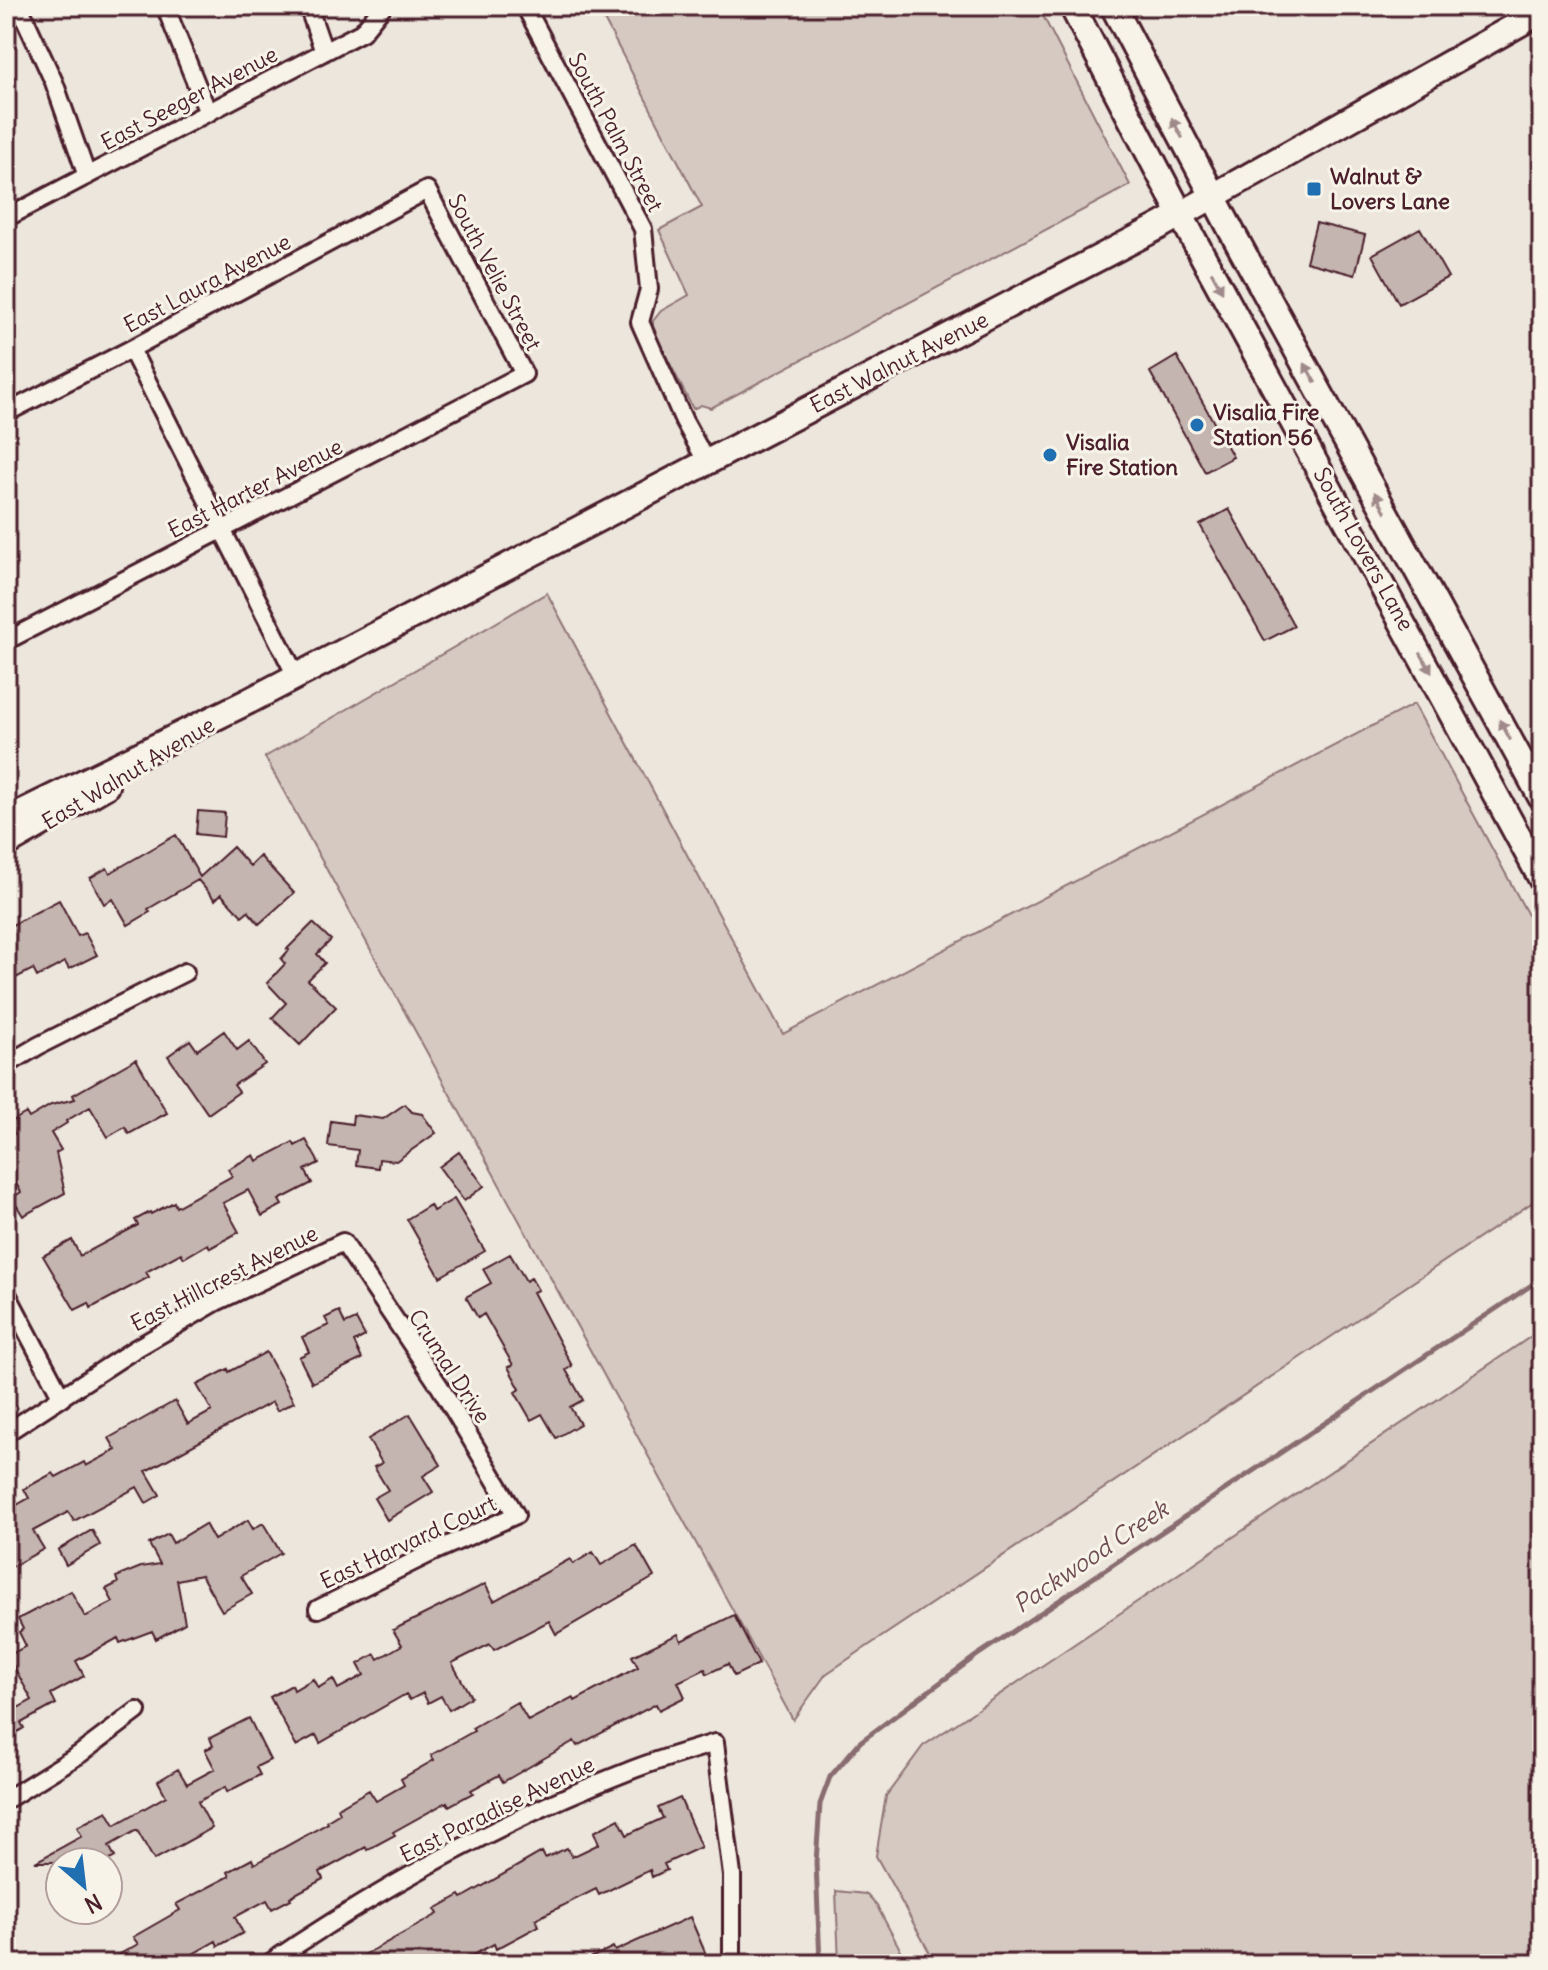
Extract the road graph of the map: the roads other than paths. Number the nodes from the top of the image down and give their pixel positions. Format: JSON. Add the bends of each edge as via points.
{"nodes":[{"id":1,"x":19,"y":6,"type":"edge"},
{"id":2,"x":165,"y":6,"type":"edge"},
{"id":3,"x":308,"y":6,"type":"edge"},
{"id":4,"x":383,"y":6,"type":"edge"},
{"id":5,"x":525,"y":6,"type":"edge"},
{"id":6,"x":1072,"y":6,"type":"edge"},
{"id":7,"x":1113,"y":6,"type":"edge"},
{"id":8,"x":1542,"y":11,"type":"edge"},
{"id":9,"x":324,"y":52,"type":"junction"},
{"id":10,"x":208,"y":113,"type":"junction"},
{"id":11,"x":87,"y":176,"type":"junction"},
{"id":12,"x":427,"y":190,"type":"joint"},
{"id":13,"x":1214,"y":197,"type":"junction"},
{"id":14,"x":1181,"y":215,"type":"junction"},
{"id":15,"x":6,"y":218,"type":"edge"},
{"id":16,"x":131,"y":349,"type":"junction"},
{"id":17,"x":524,"y":374,"type":"joint"},
{"id":18,"x":6,"y":413,"type":"edge"},
{"id":19,"x":706,"y":461,"type":"junction"},
{"id":20,"x":225,"y":530,"type":"junction"},
{"id":21,"x":6,"y":641,"type":"edge"},
{"id":22,"x":296,"y":676,"type":"junction"},
{"id":23,"x":249,"y":701,"type":"junction"},
{"id":24,"x":1542,"y":799,"type":"edge"},
{"id":25,"x":6,"y":820,"type":"edge"},
{"id":26,"x":6,"y":844,"type":"edge"},
{"id":27,"x":1542,"y":880,"type":"edge"},
{"id":28,"x":185,"y":972,"type":"dead end"},
{"id":29,"x":6,"y":1065,"type":"edge"},
{"id":30,"x":343,"y":1242,"type":"joint"},
{"id":31,"x":6,"y":1292,"type":"edge"},
{"id":32,"x":62,"y":1398,"type":"junction"},
{"id":33,"x":6,"y":1433,"type":"edge"},
{"id":34,"x":516,"y":1515,"type":"joint"},
{"id":35,"x":318,"y":1609,"type":"dead end"},
{"id":36,"x":137,"y":1711,"type":"dead end"},
{"id":37,"x":6,"y":1800,"type":"edge"},
{"id":38,"x":268,"y":1964,"type":"edge"},
{"id":39,"x":732,"y":1964,"type":"edge"}],
"edges":[{"from":1,"to":11,"type":"street","via":[[54,82]]},
{"from":2,"to":10,"type":"street"},
{"from":3,"to":9,"type":"street"},
{"from":4,"to":9,"type":"street","name":"East Seeger Avenue","via":[[362,32]]},
{"from":5,"to":19,"type":"street","name":"South Palm Street","via":[[643,229],[649,289],[640,322]]},
{"from":6,"to":14,"type":"main road","name":"South Lovers Lane"},
{"from":13,"to":7,"type":"main road","name":"South Lovers Lane","one_way":true},
{"from":8,"to":13,"type":"main road","name":"East Walnut Avenue"},
{"from":9,"to":10,"type":"street","name":"East Seeger Avenue"},
{"from":10,"to":11,"type":"street","name":"East Seeger Avenue"},
{"from":11,"to":15,"type":"street","name":"East Seeger Avenue"},
{"from":12,"to":16,"type":"street","name":"East Laura Avenue"},
{"from":12,"to":17,"type":"street","name":"South Velie Street"},
{"from":13,"to":14,"type":"main road","name":"East Walnut Avenue"},
{"from":24,"to":13,"type":"main road","name":"South Lovers Lane","one_way":true},
{"from":14,"to":19,"type":"main road","name":"East Walnut Avenue"},
{"from":14,"to":27,"type":"main road","name":"South Lovers Lane","one_way":true},
{"from":16,"to":18,"type":"street","name":"East Laura Avenue"},
{"from":16,"to":20,"type":"street"},
{"from":17,"to":20,"type":"street","name":"East Harter Avenue"},
{"from":19,"to":22,"type":"main road","name":"East Walnut Avenue"},
{"from":20,"to":21,"type":"street","name":"East Harter Avenue"},
{"from":20,"to":22,"type":"street"},
{"from":22,"to":23,"type":"main road","name":"East Walnut Avenue"},
{"from":23,"to":25,"type":"main road","name":"East Walnut Avenue"},
{"from":23,"to":26,"type":"main road","name":"East Walnut Avenue"},
{"from":28,"to":29,"type":"street"},
{"from":30,"to":32,"type":"street","name":"East Hillcrest Avenue","via":[[216,1302]]},
{"from":30,"to":34,"type":"street","name":"Crumal Drive","via":[[440,1387]]},
{"from":31,"to":32,"type":"street"},
{"from":32,"to":33,"type":"street","name":"East Hillcrest Avenue"},
{"from":34,"to":35,"type":"street","name":"East Harvard Court"},
{"from":36,"to":37,"type":"street"},
{"from":38,"to":39,"type":"street","name":"East Paradise Avenue","via":[[419,1870],[509,1823],[635,1769],[715,1743],[732,1875]]}]}
